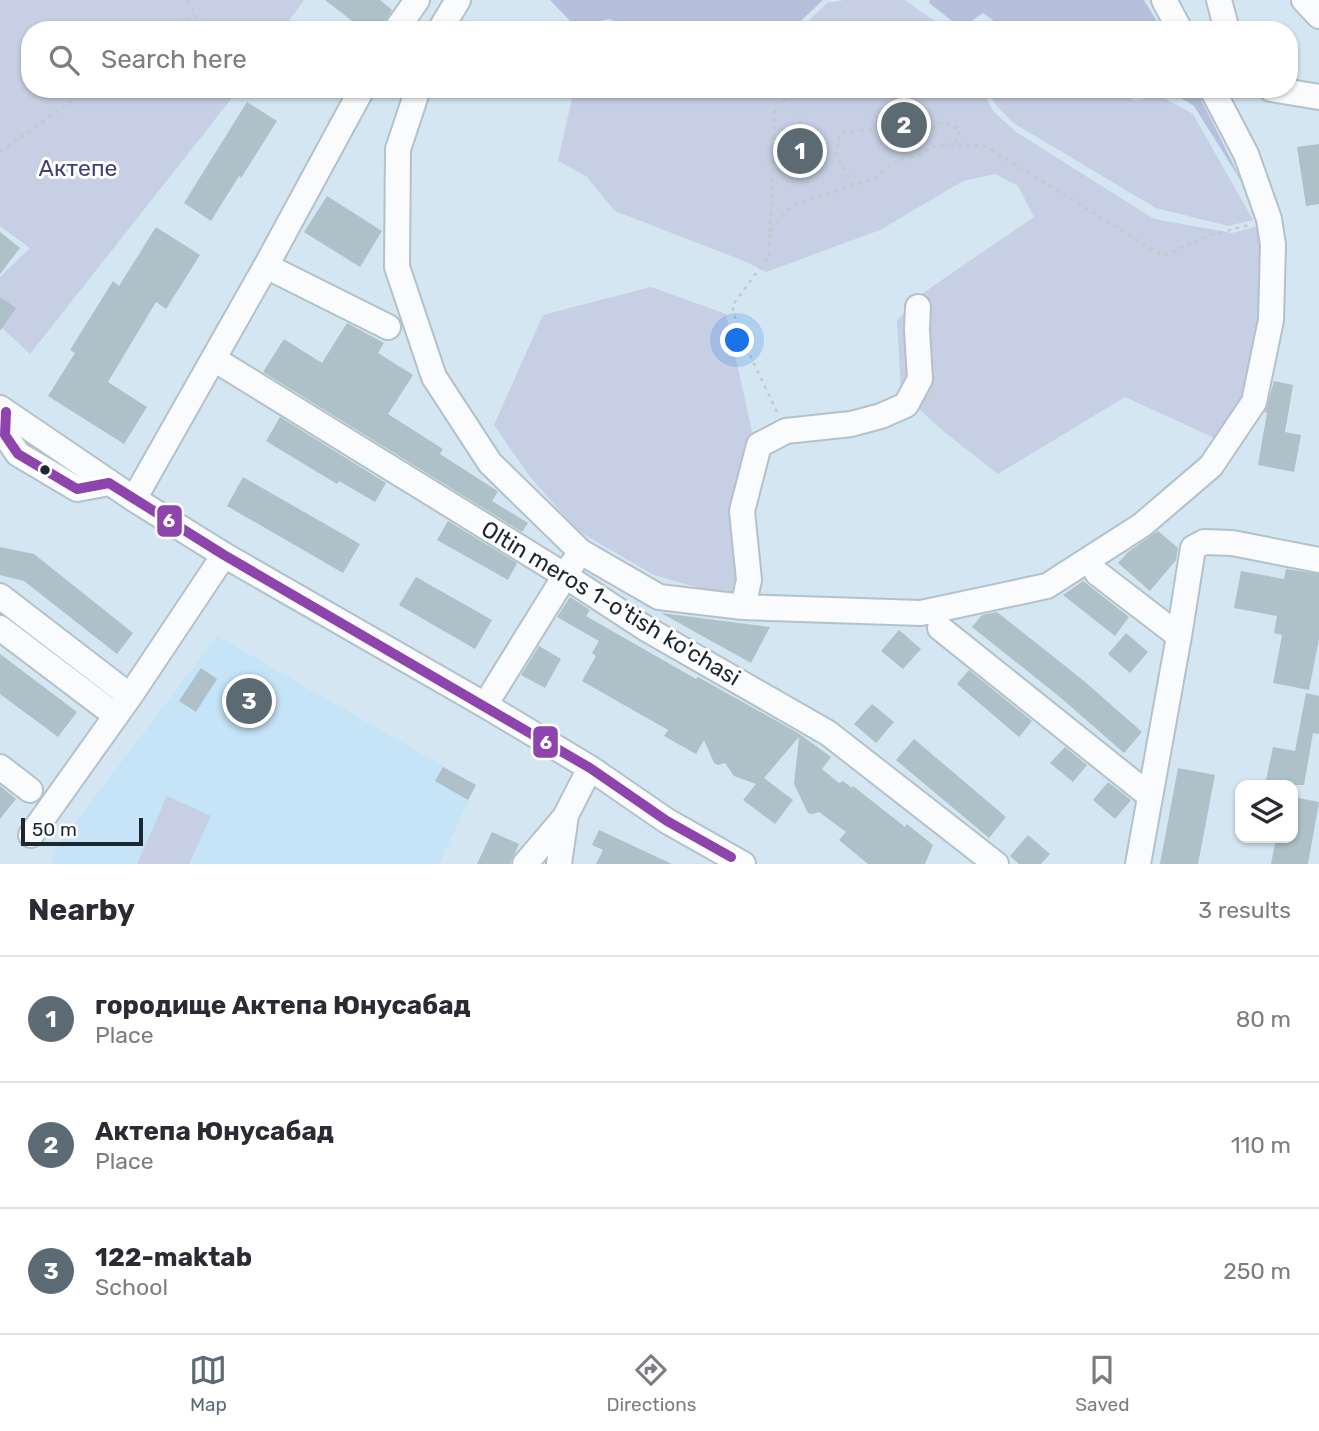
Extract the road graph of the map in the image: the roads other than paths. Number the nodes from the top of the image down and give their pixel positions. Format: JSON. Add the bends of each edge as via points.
{"nodes":[{"id":1,"x":417,"y":0,"type":"edge"},
{"id":2,"x":458,"y":0,"type":"edge"},
{"id":3,"x":1164,"y":0,"type":"edge"},
{"id":4,"x":1219,"y":0,"type":"edge"},
{"id":5,"x":1304,"y":0,"type":"edge"},
{"id":6,"x":1319,"y":16,"type":"edge"},
{"id":7,"x":402,"y":21,"type":"edge"},
{"id":8,"x":445,"y":21,"type":"edge"},
{"id":9,"x":1175,"y":21,"type":"edge"},
{"id":10,"x":1225,"y":21,"type":"edge"},
{"id":11,"x":1298,"y":94,"type":"edge"},
{"id":12,"x":1319,"y":97,"type":"edge"},
{"id":13,"x":357,"y":98,"type":"edge"},
{"id":14,"x":415,"y":98,"type":"edge"},
{"id":15,"x":1217,"y":98,"type":"edge"},
{"id":16,"x":267,"y":266,"type":"junction"},
{"id":17,"x":918,"y":307,"type":"dead end"},
{"id":18,"x":388,"y":327,"type":"dead end"},
{"id":19,"x":214,"y":359,"type":"junction"},
{"id":20,"x":3,"y":410,"type":"edge"},
{"id":21,"x":134,"y":499,"type":"junction"},
{"id":22,"x":581,"y":552,"type":"junction"},
{"id":23,"x":224,"y":555,"type":"junction"},
{"id":24,"x":1319,"y":560,"type":"edge"},
{"id":25,"x":1097,"y":573,"type":"dead end"},
{"id":26,"x":564,"y":575,"type":"junction"},
{"id":27,"x":0,"y":596,"type":"edge"},
{"id":28,"x":743,"y":607,"type":"junction"},
{"id":29,"x":0,"y":628,"type":"edge"},
{"id":30,"x":940,"y":628,"type":"dead end"},
{"id":31,"x":1179,"y":636,"type":"junction"},
{"id":32,"x":130,"y":696,"type":"junction"},
{"id":33,"x":485,"y":705,"type":"junction"},
{"id":34,"x":115,"y":715,"type":"junction"},
{"id":35,"x":0,"y":768,"type":"edge"},
{"id":36,"x":590,"y":768,"type":"junction"},
{"id":37,"x":30,"y":790,"type":"dead end"},
{"id":38,"x":1150,"y":796,"type":"junction"},
{"id":39,"x":566,"y":816,"type":"junction"},
{"id":40,"x":31,"y":835,"type":"dead end"},
{"id":41,"x":525,"y":864,"type":"edge"},
{"id":42,"x":559,"y":864,"type":"edge"},
{"id":43,"x":743,"y":864,"type":"edge"},
{"id":44,"x":996,"y":864,"type":"edge"},
{"id":45,"x":1138,"y":864,"type":"edge"}],
"edges":[{"from":1,"to":7,"type":"street"},
{"from":2,"to":8,"type":"street"},
{"from":3,"to":9,"type":"street"},
{"from":4,"to":10,"type":"street"},
{"from":5,"to":6,"type":"street"},
{"from":11,"to":12,"type":"street"},
{"from":13,"to":16,"type":"street"},
{"from":14,"to":22,"type":"street","via":[[398,149],[397,267],[434,377],[490,463]]},
{"from":15,"to":28,"type":"street","via":[[1246,154],[1269,219],[1273,245],[1271,320],[1254,402],[1211,466],[1142,525],[1047,586],[921,613]]},
{"from":16,"to":18,"type":"street"},
{"from":16,"to":19,"type":"street"},
{"from":17,"to":28,"type":"street","via":[[920,380],[906,405],[851,424],[786,431],[759,445],[742,511],[749,580]]},
{"from":19,"to":21,"type":"street"},
{"from":19,"to":26,"type":"street","name":"Oltin meros 1-o'tish ko'chasi"},
{"from":20,"to":21,"type":"street"},
{"from":21,"to":23,"type":"street"},
{"from":22,"to":26,"type":"street"},
{"from":22,"to":28,"type":"street","via":[[659,597]]},
{"from":23,"to":32,"type":"street"},
{"from":23,"to":33,"type":"street"},
{"from":24,"to":31,"type":"street","via":[[1204,542],[1193,548]]},
{"from":25,"to":31,"type":"street"},
{"from":26,"to":33,"type":"street"},
{"from":26,"to":44,"type":"street","name":"Oltin meros 1-o'tish ko'chasi","via":[[645,628],[828,733]]},
{"from":27,"to":32,"type":"street"},
{"from":29,"to":34,"type":"street"},
{"from":30,"to":38,"type":"street"},
{"from":31,"to":38,"type":"street"},
{"from":32,"to":34,"type":"street"},
{"from":33,"to":36,"type":"street"},
{"from":34,"to":40,"type":"street"},
{"from":35,"to":37,"type":"street"},
{"from":36,"to":39,"type":"street"},
{"from":36,"to":43,"type":"street","via":[[667,821]]},
{"from":38,"to":45,"type":"street"},
{"from":39,"to":41,"type":"street"},
{"from":39,"to":42,"type":"street"}]}
